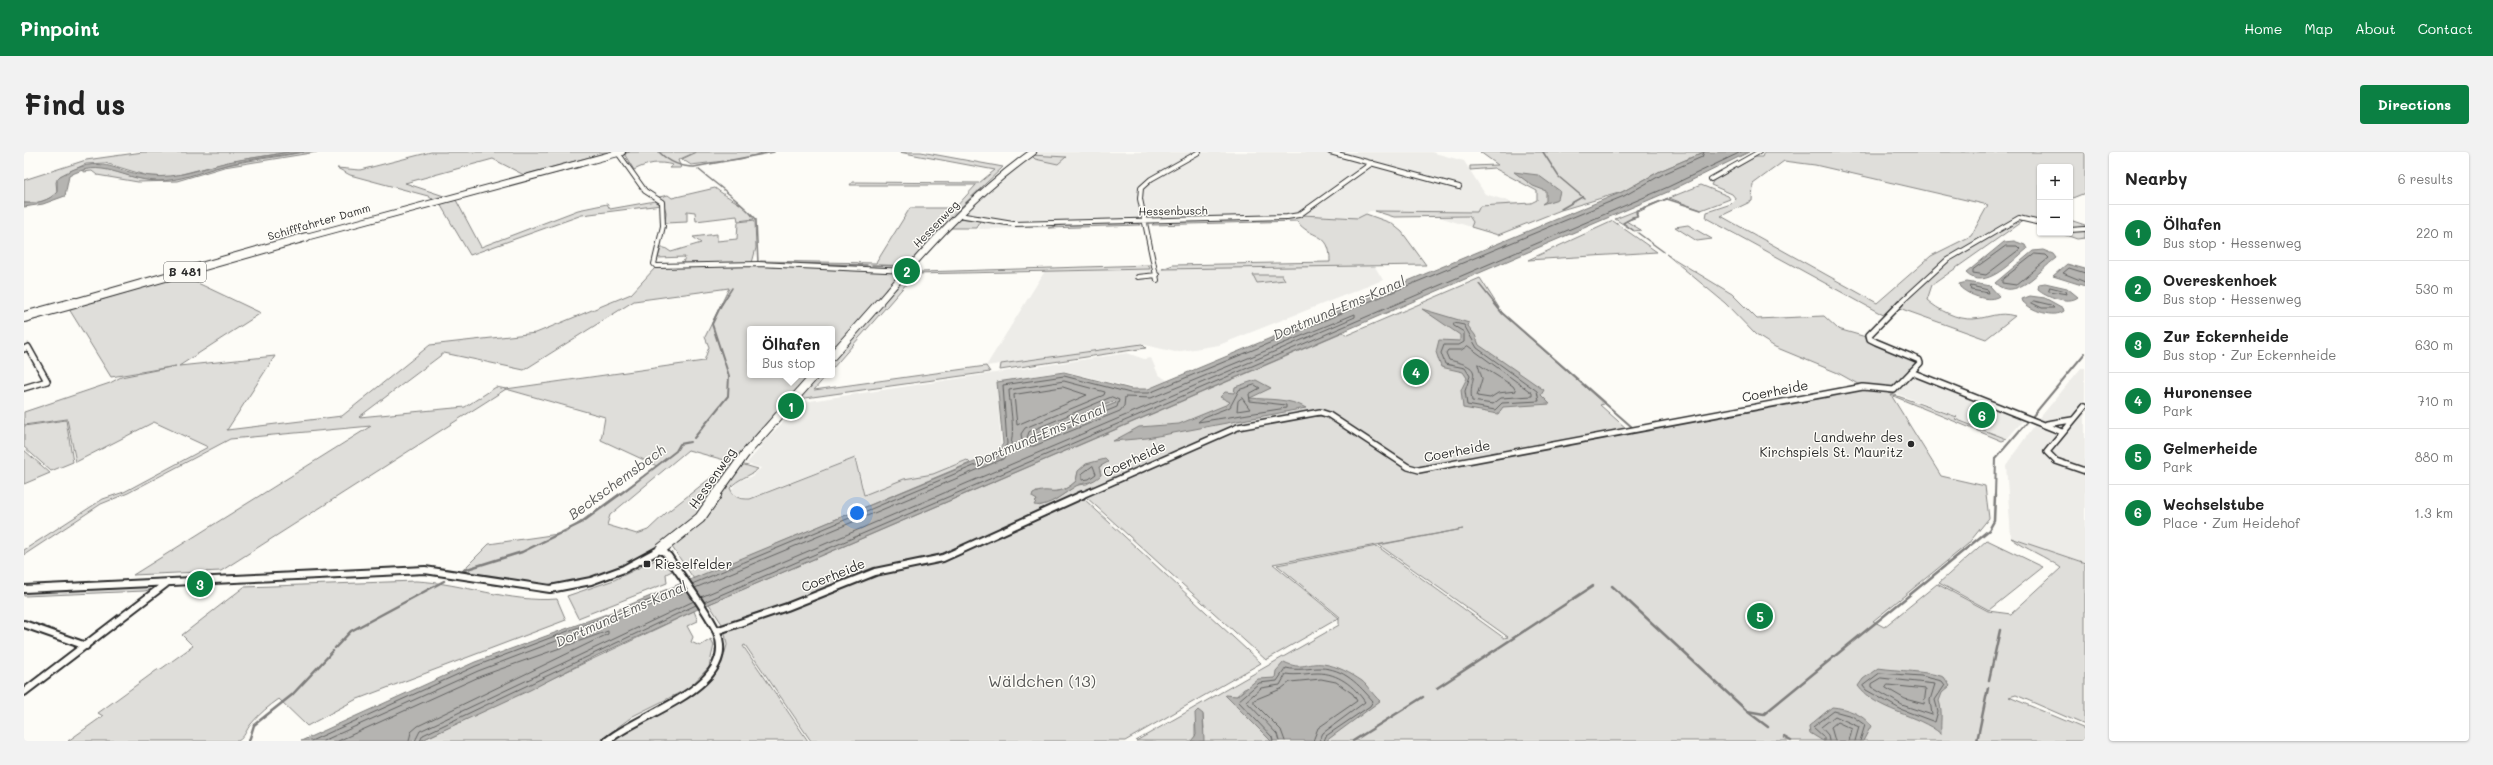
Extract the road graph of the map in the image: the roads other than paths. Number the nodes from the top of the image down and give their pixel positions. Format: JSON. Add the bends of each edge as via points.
{"nodes":[{"id":1,"x":620,"y":152,"type":"edge"},
{"id":2,"x":1033,"y":152,"type":"edge"},
{"id":3,"x":1199,"y":152,"type":"edge"},
{"id":4,"x":1330,"y":152,"type":"edge"},
{"id":5,"x":1759,"y":152,"type":"edge"},
{"id":6,"x":1372,"y":163,"type":"junction"},
{"id":7,"x":1710,"y":179,"type":"dead end"},
{"id":8,"x":1459,"y":187,"type":"dead end"},
{"id":9,"x":959,"y":215,"type":"junction"},
{"id":10,"x":1146,"y":221,"type":"junction"},
{"id":11,"x":2037,"y":222,"type":"edge"},
{"id":12,"x":2085,"y":229,"type":"edge"},
{"id":13,"x":2073,"y":230,"type":"edge"},
{"id":14,"x":306,"y":237,"type":"joint"},
{"id":15,"x":907,"y":271,"type":"junction"},
{"id":16,"x":1138,"y":277,"type":"dead end"},
{"id":17,"x":25,"y":317,"type":"edge"},
{"id":18,"x":24,"y":349,"type":"edge"},
{"id":19,"x":835,"y":353,"type":"edge"},
{"id":20,"x":1912,"y":372,"type":"junction"},
{"id":21,"x":812,"y":378,"type":"edge"},
{"id":22,"x":24,"y":388,"type":"edge"},
{"id":23,"x":2085,"y":406,"type":"edge"},
{"id":24,"x":2072,"y":420,"type":"junction"},
{"id":25,"x":2039,"y":422,"type":"junction"},
{"id":26,"x":2062,"y":432,"type":"junction"},
{"id":27,"x":2085,"y":471,"type":"edge"},
{"id":28,"x":661,"y":550,"type":"junction"},
{"id":29,"x":168,"y":582,"type":"junction"},
{"id":30,"x":24,"y":589,"type":"edge"},
{"id":31,"x":24,"y":624,"type":"edge"},
{"id":32,"x":716,"y":631,"type":"junction"},
{"id":33,"x":86,"y":646,"type":"junction"},
{"id":34,"x":24,"y":692,"type":"edge"},
{"id":35,"x":607,"y":741,"type":"edge"}],
"edges":[{"from":1,"to":14,"type":"main road","name":"Schifffahrter Damm","number":"B 481"},
{"from":1,"to":15,"type":"street","via":[[636,181],[646,192],[662,202],[664,212],[662,233],[654,264],[656,266],[758,264]]},
{"from":2,"to":9,"type":"street","name":"Hessenweg","via":[[998,177]]},
{"from":3,"to":10,"type":"street","via":[[1151,179],[1142,188],[1140,193]]},
{"from":4,"to":6,"type":"street"},
{"from":5,"to":7,"type":"street"},
{"from":6,"to":8,"type":"street"},
{"from":6,"to":10,"type":"street","name":"Hessenbusch","via":[[1293,216]]},
{"from":9,"to":10,"type":"street","name":"Hessenbusch","via":[[1013,224]]},
{"from":9,"to":15,"type":"street","name":"Hessenweg"},
{"from":10,"to":16,"type":"street","via":[[1157,277]]},
{"from":11,"to":20,"type":"street","via":[[2019,218],[1947,260],[1914,288],[1869,335],[1870,339],[1876,342],[1919,360],[1920,363]]},
{"from":12,"to":13,"type":"street"},
{"from":14,"to":17,"type":"highway","name":"Schifffahrter Damm","number":"B 481"},
{"from":15,"to":19,"type":"street","name":"Hessenweg"},
{"from":18,"to":22,"type":"street","via":[[28,347],[47,381]]},
{"from":20,"to":25,"type":"street"},
{"from":20,"to":32,"type":"street","name":"Coerheide","via":[[1892,390],[1863,388],[1419,470],[1408,467],[1320,412],[1238,427],[943,558],[875,572],[787,607]]},
{"from":21,"to":28,"type":"street","name":"Hessenweg","via":[[745,454],[700,518]]},
{"from":23,"to":24,"type":"street"},
{"from":24,"to":25,"type":"street","via":[[2052,424]]},
{"from":24,"to":26,"type":"street"},
{"from":25,"to":26,"type":"street"},
{"from":26,"to":27,"type":"street","via":[[2048,449],[2048,455],[2058,462]]},
{"from":28,"to":29,"type":"street","via":[[591,582],[550,589],[425,570]]},
{"from":28,"to":32,"type":"street","via":[[668,556]]},
{"from":29,"to":30,"type":"street"},
{"from":29,"to":33,"type":"street"},
{"from":31,"to":33,"type":"street"},
{"from":32,"to":35,"type":"street","via":[[720,656],[702,684],[688,695],[631,723]]},
{"from":33,"to":34,"type":"street"}]}
